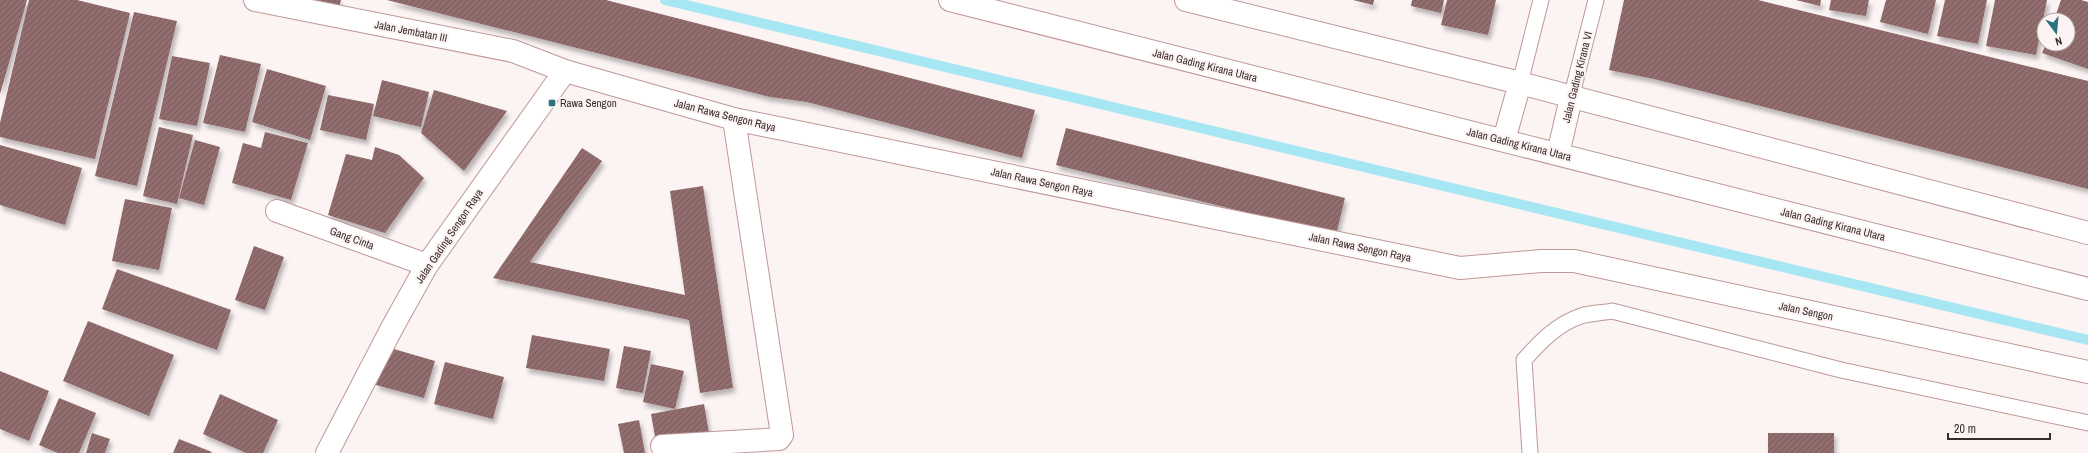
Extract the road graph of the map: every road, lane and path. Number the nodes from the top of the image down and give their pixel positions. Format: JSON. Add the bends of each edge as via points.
{"nodes":[{"id":1,"x":255,"y":0,"type":"edge"},
{"id":2,"x":950,"y":0,"type":"edge"},
{"id":3,"x":1186,"y":0,"type":"edge"},
{"id":4,"x":1541,"y":0,"type":"edge"},
{"id":5,"x":1596,"y":0,"type":"edge"},
{"id":6,"x":565,"y":71,"type":"junction"},
{"id":7,"x":1520,"y":83,"type":"junction"},
{"id":8,"x":1571,"y":98,"type":"junction"},
{"id":9,"x":734,"y":119,"type":"junction"},
{"id":10,"x":1504,"y":140,"type":"junction"},
{"id":11,"x":1558,"y":154,"type":"junction"},
{"id":12,"x":277,"y":211,"type":"dead end"},
{"id":13,"x":2088,"y":232,"type":"edge"},
{"id":14,"x":1524,"y":263,"type":"joint"},
{"id":15,"x":427,"y":265,"type":"junction"},
{"id":16,"x":2088,"y":289,"type":"edge"},
{"id":17,"x":2088,"y":372,"type":"edge"},
{"id":18,"x":2088,"y":423,"type":"edge"},
{"id":19,"x":662,"y":446,"type":"dead end"},
{"id":20,"x":327,"y":453,"type":"edge"},
{"id":21,"x":1530,"y":453,"type":"edge"}],
"edges":[{"from":1,"to":6,"type":"street","name":"Jalan Jembatan III","via":[[513,51]]},
{"from":2,"to":10,"type":"street","name":"Jalan Gading Kirana Utara"},
{"from":3,"to":7,"type":"street"},
{"from":4,"to":7,"type":"lane"},
{"from":5,"to":8,"type":"lane","name":"Jalan Gading Kirana VI"},
{"from":6,"to":9,"type":"street","name":"Jalan Rawa Sengon Raya"},
{"from":6,"to":15,"type":"street","name":"Jalan Gading Sengon Raya"},
{"from":7,"to":8,"type":"street"},
{"from":7,"to":10,"type":"street"},
{"from":8,"to":11,"type":"street","name":"Jalan Gading Kirana VI"},
{"from":8,"to":13,"type":"street"},
{"from":9,"to":14,"type":"street","name":"Jalan Rawa Sengon Raya","via":[[1460,268]]},
{"from":9,"to":19,"type":"street","via":[[782,435],[778,439]]},
{"from":10,"to":11,"type":"street","name":"Jalan Gading Kirana Utara"},
{"from":11,"to":16,"type":"street","name":"Jalan Gading Kirana Utara"},
{"from":12,"to":15,"type":"street","name":"Gang Cinta"},
{"from":14,"to":17,"type":"street","name":"Jalan Sengon","via":[[1574,261]]},
{"from":15,"to":20,"type":"street","name":"Jalan Gading Sengon Raya"},
{"from":18,"to":21,"type":"lane","via":[[1840,370],[1612,311],[1581,316],[1556,329],[1524,360]]}]}
